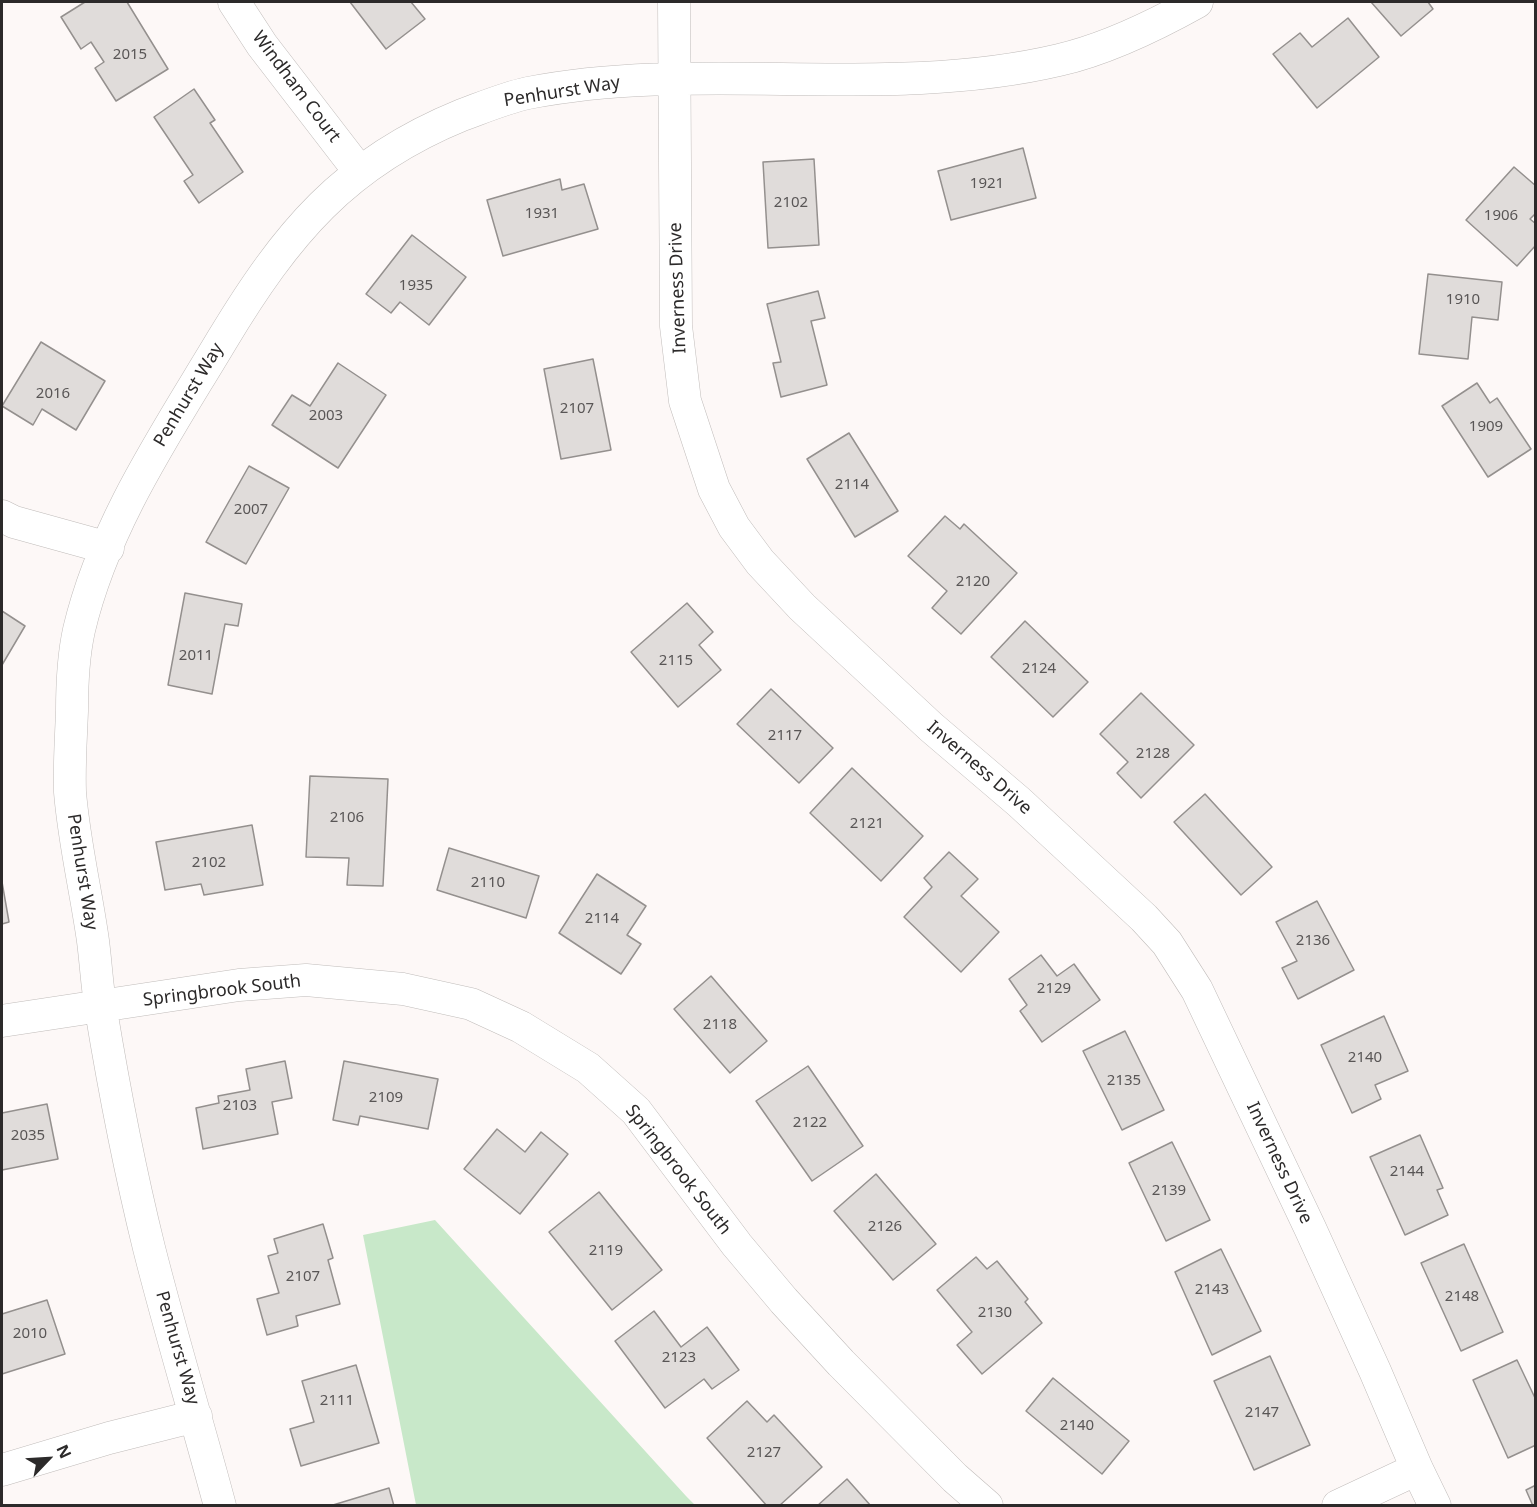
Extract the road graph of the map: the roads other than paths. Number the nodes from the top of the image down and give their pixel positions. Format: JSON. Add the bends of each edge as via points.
{"nodes":[{"id":1,"x":234,"y":2,"type":"edge"},
{"id":2,"x":674,"y":2,"type":"edge"},
{"id":3,"x":1197,"y":2,"type":"edge"},
{"id":4,"x":675,"y":79,"type":"junction"},
{"id":5,"x":359,"y":171,"type":"junction"},
{"id":6,"x":2,"y":516,"type":"edge"},
{"id":7,"x":108,"y":548,"type":"junction"},
{"id":8,"x":100,"y":1007,"type":"junction"},
{"id":9,"x":2,"y":1021,"type":"edge"},
{"id":10,"x":196,"y":1416,"type":"junction"},
{"id":11,"x":1417,"y":1469,"type":"junction"},
{"id":12,"x":2,"y":1470,"type":"edge"},
{"id":13,"x":220,"y":1506,"type":"edge"},
{"id":14,"x":987,"y":1506,"type":"edge"},
{"id":15,"x":1338,"y":1506,"type":"edge"},
{"id":16,"x":1435,"y":1506,"type":"edge"}],
"edges":[{"from":1,"to":5,"type":"street","name":"Windham Court","via":[[262,45]]},
{"from":2,"to":4,"type":"street","name":"Inverness Drive"},
{"from":3,"to":4,"type":"street","name":"Penhurst Way","via":[[1108,44],[1064,59],[1006,70],[950,77]]},
{"from":4,"to":5,"type":"street","name":"Penhurst Way","via":[[603,82],[500,100],[435,126]]},
{"from":4,"to":11,"type":"street","name":"Inverness Drive","via":[[676,326],[684,390],[705,466],[734,527],[802,607],[931,728],[1019,802],[1167,943],[1197,990],[1300,1206]]},
{"from":5,"to":7,"type":"street","name":"Penhurst Way","via":[[333,193],[284,247],[247,298],[154,453]]},
{"from":6,"to":7,"type":"street"},
{"from":7,"to":8,"type":"street","name":"Penhurst Way","via":[[78,634],[72,675],[70,786]]},
{"from":8,"to":9,"type":"street","name":"Springbrook South"},
{"from":8,"to":10,"type":"street","name":"Penhurst Way","via":[[149,1248]]},
{"from":8,"to":14,"type":"street","name":"Springbrook South","via":[[306,980],[403,989],[460,1001],[521,1027],[588,1068],[636,1111],[784,1301],[841,1363]]},
{"from":10,"to":12,"type":"street"},
{"from":10,"to":13,"type":"street","name":"Penhurst Way"},
{"from":11,"to":15,"type":"street"},
{"from":11,"to":16,"type":"street","name":"Inverness Drive"}]}
